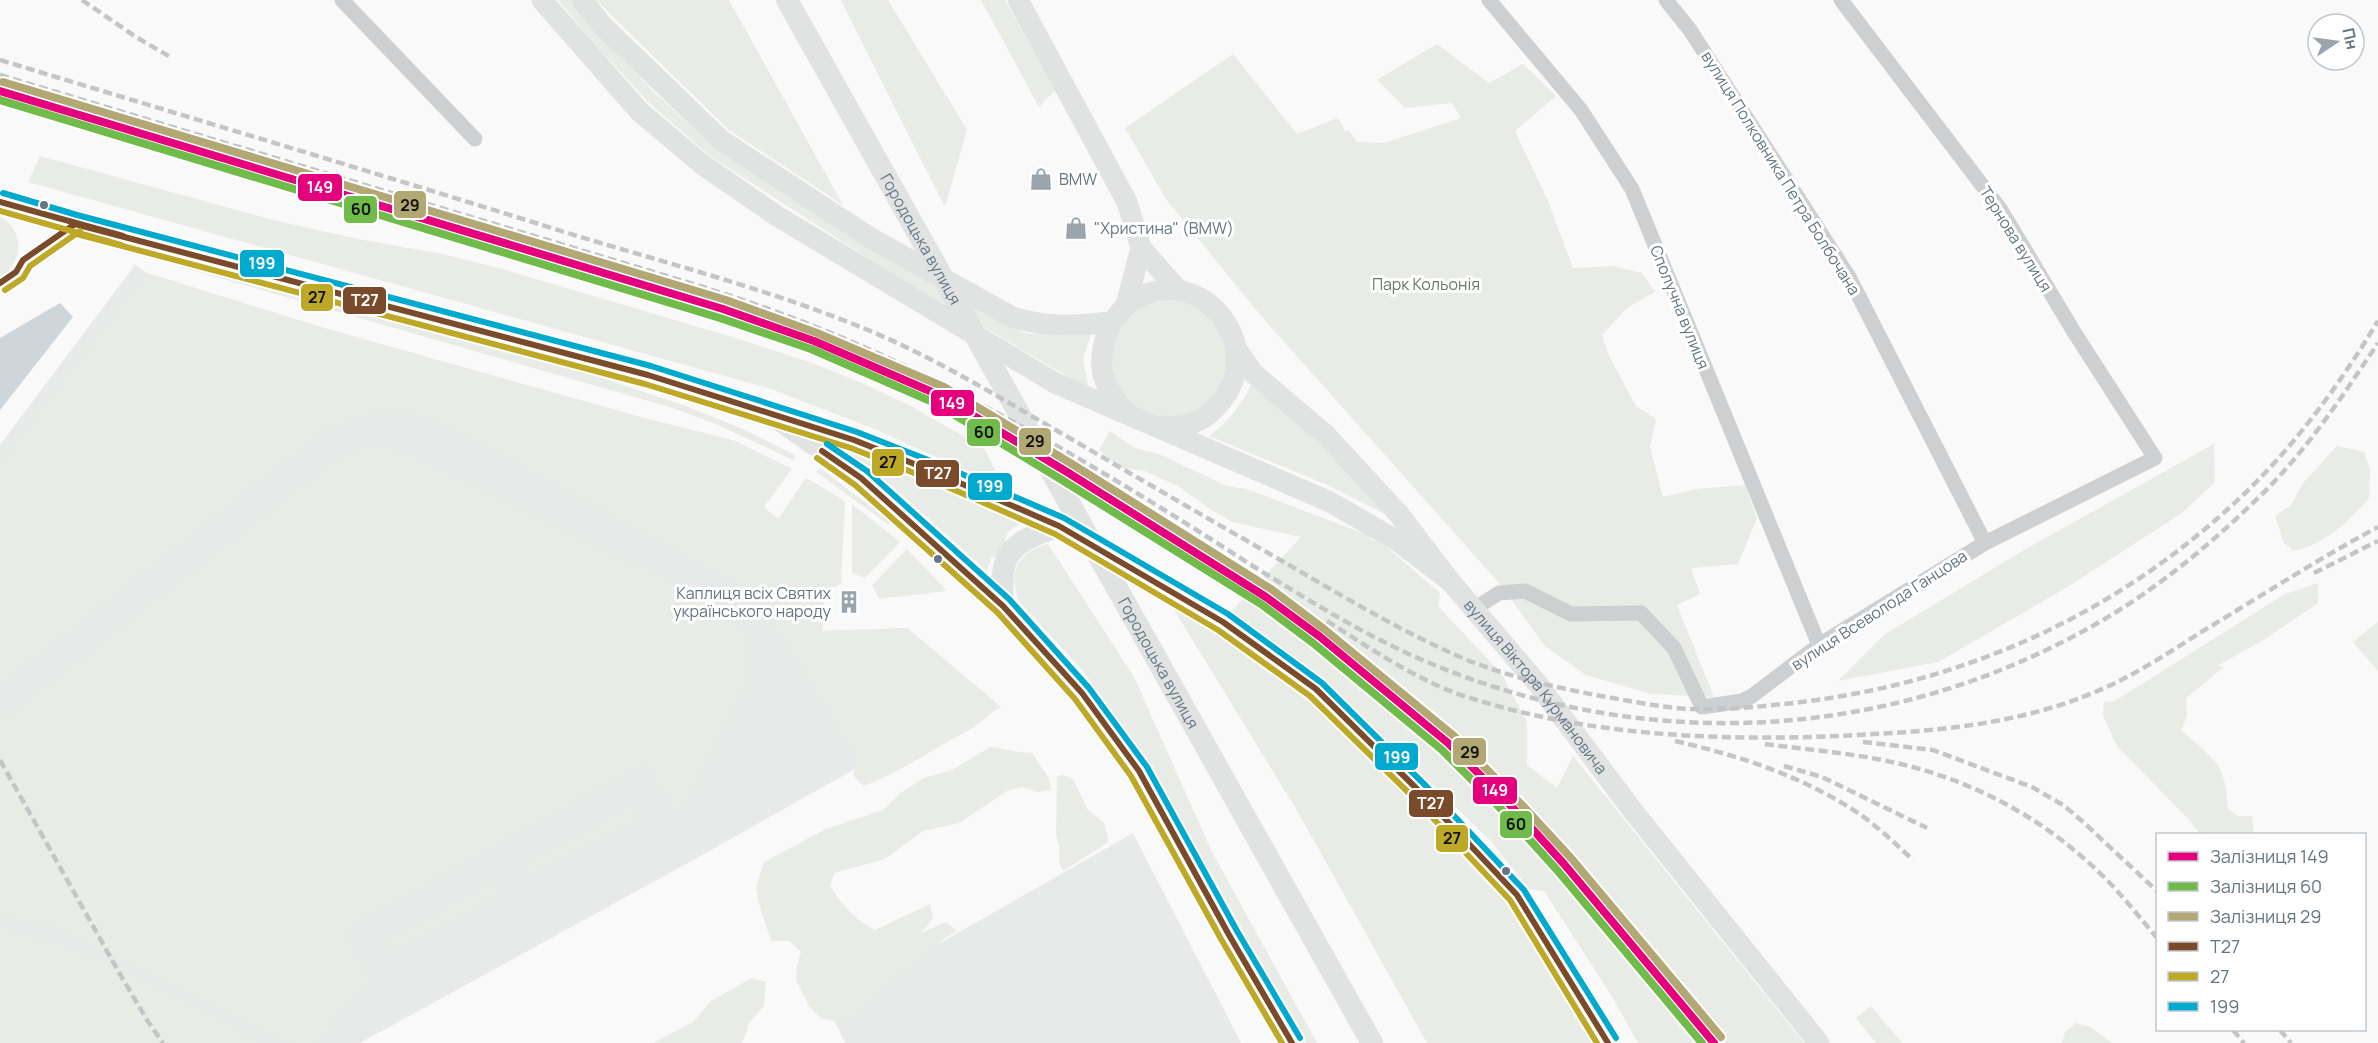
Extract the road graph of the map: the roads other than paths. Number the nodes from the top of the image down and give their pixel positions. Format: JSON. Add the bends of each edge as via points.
{"nodes":[{"id":1,"x":342,"y":0,"type":"edge"},
{"id":2,"x":542,"y":0,"type":"edge"},
{"id":3,"x":582,"y":0,"type":"edge"},
{"id":4,"x":787,"y":0,"type":"edge"},
{"id":5,"x":1018,"y":0,"type":"edge"},
{"id":6,"x":1489,"y":0,"type":"edge"},
{"id":7,"x":1666,"y":0,"type":"edge"},
{"id":8,"x":1841,"y":0,"type":"edge"},
{"id":9,"x":475,"y":139,"type":"dead end"},
{"id":10,"x":0,"y":202,"type":"edge"},
{"id":11,"x":1141,"y":248,"type":"junction"},
{"id":12,"x":1179,"y":291,"type":"junction"},
{"id":13,"x":1126,"y":305,"type":"junction"},
{"id":14,"x":1112,"y":321,"type":"junction"},
{"id":15,"x":1236,"y":348,"type":"junction"},
{"id":16,"x":768,"y":414,"type":"junction"},
{"id":17,"x":1144,"y":422,"type":"junction"},
{"id":18,"x":2155,"y":458,"type":"joint"},
{"id":19,"x":1059,"y":526,"type":"junction"},
{"id":20,"x":1985,"y":543,"type":"junction"},
{"id":21,"x":1450,"y":580,"type":"junction"},
{"id":22,"x":1003,"y":606,"type":"junction"},
{"id":23,"x":1474,"y":609,"type":"junction"},
{"id":24,"x":1819,"y":645,"type":"junction"},
{"id":25,"x":1292,"y":1043,"type":"edge"},
{"id":26,"x":1372,"y":1043,"type":"edge"},
{"id":27,"x":1608,"y":1043,"type":"edge"},
{"id":28,"x":1819,"y":1043,"type":"edge"}],
"edges":[{"from":1,"to":9,"type":"street"},
{"from":2,"to":17,"type":"street","via":[[640,112],[702,165],[836,252],[1055,384]]},
{"from":3,"to":14,"type":"street","via":[[603,26],[721,140],[869,237],[1012,317],[1062,326]]},
{"from":4,"to":26,"type":"main road","name":"Городоцька вулиця"},
{"from":5,"to":11,"type":"street","via":[[1127,202]]},
{"from":6,"to":24,"type":"street","name":"Сполучна вулиця","via":[[1581,110],[1632,189]]},
{"from":7,"to":20,"type":"street","name":"вулиця Полковника Петра Болбочана","via":[[1690,30],[1849,277]]},
{"from":8,"to":18,"type":"street","name":"Тернова вулиця","via":[[2001,210]]},
{"from":10,"to":16,"type":"street","via":[[648,375]]},
{"from":11,"to":12,"type":"street"},
{"from":11,"to":13,"type":"street"},
{"from":12,"to":13,"type":"street","via":[[1160,291]]},
{"from":12,"to":15,"type":"street","via":[[1196,296],[1217,311],[1230,328]]},
{"from":13,"to":14,"type":"street"},
{"from":14,"to":17,"type":"street","via":[[1103,340],[1104,381],[1114,400]]},
{"from":15,"to":17,"type":"street","via":[[1231,387],[1205,417],[1187,425],[1167,427]]},
{"from":15,"to":21,"type":"street","name":"вулиця Віктора Курмановича","via":[[1253,373],[1350,460]]},
{"from":16,"to":19,"type":"main road","via":[[854,440]]},
{"from":16,"to":22,"type":"street","via":[[861,478]]},
{"from":17,"to":21,"type":"street","via":[[1330,502],[1396,540]]},
{"from":18,"to":20,"type":"street","name":"вулиця Всеволода Ганцова"},
{"from":19,"to":22,"type":"main road","via":[[1027,537],[1007,555],[1001,579]]},
{"from":19,"to":27,"type":"main road","via":[[1223,622],[1316,689],[1517,895]]},
{"from":20,"to":24,"type":"street","name":"вулиця Всеволода Ганцова"},
{"from":21,"to":23,"type":"street","name":"вулиця Віктора Курмановича"},
{"from":22,"to":25,"type":"street","via":[[1082,693],[1139,771]]},
{"from":23,"to":24,"type":"street","name":"вулиця Всеволода Ганцова","via":[[1499,593],[1525,591],[1571,614],[1641,613],[1674,648],[1702,707],[1752,696]]},
{"from":23,"to":28,"type":"street","name":"вулиця Віктора Курмановича","via":[[1537,683],[1633,811]]}]}
